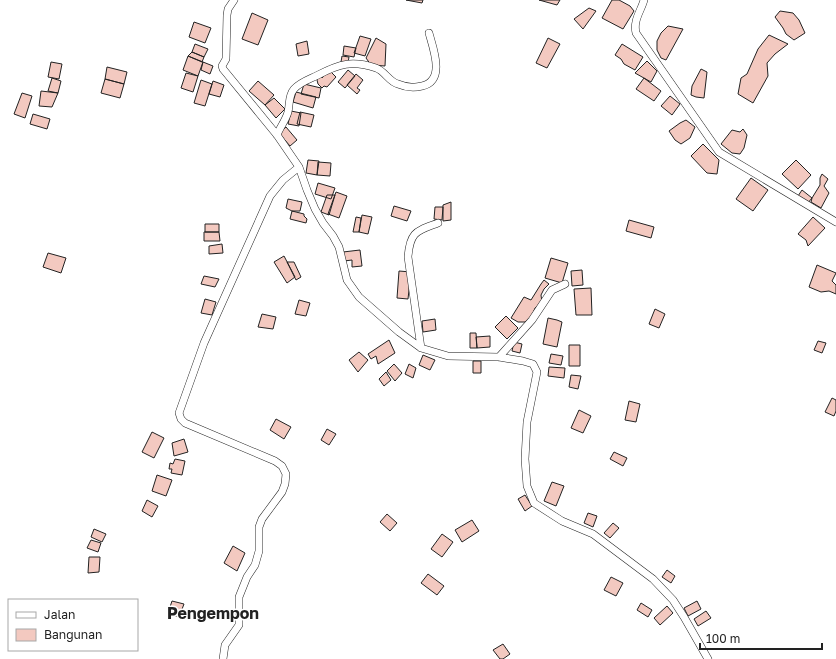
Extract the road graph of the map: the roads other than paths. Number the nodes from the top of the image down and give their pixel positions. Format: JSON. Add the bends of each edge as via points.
{"nodes":[{"id":1,"x":234,"y":0,"type":"edge"},
{"id":2,"x":644,"y":0,"type":"edge"},
{"id":3,"x":429,"y":33,"type":"dead end"},
{"id":4,"x":278,"y":134,"type":"junction"},
{"id":5,"x":299,"y":167,"type":"junction"},
{"id":6,"x":836,"y":222,"type":"edge"},
{"id":7,"x":438,"y":223,"type":"dead end"},
{"id":8,"x":565,"y":284,"type":"dead end"},
{"id":9,"x":422,"y":348,"type":"junction"},
{"id":10,"x":499,"y":357,"type":"junction"},
{"id":11,"x":222,"y":659,"type":"edge"},
{"id":12,"x":708,"y":659,"type":"edge"}],
"edges":[{"from":1,"to":4,"type":"street","via":[[228,9],[226,59],[222,66]]},
{"from":2,"to":6,"type":"street","via":[[636,21],[636,33],[719,152]]},
{"from":3,"to":4,"type":"street","via":[[436,66],[432,81],[417,87],[406,87],[396,84],[382,71],[369,66],[343,64],[330,68],[295,88],[290,95],[288,112]]},
{"from":4,"to":5,"type":"street"},
{"from":5,"to":9,"type":"street","via":[[322,223],[339,247],[347,280],[352,288],[375,312]]},
{"from":5,"to":11,"type":"street","via":[[283,180],[270,196],[204,343],[179,413],[185,423],[275,462],[282,466],[286,474],[282,492],[259,527],[259,551],[240,597],[239,625],[225,646]]},
{"from":7,"to":9,"type":"street","via":[[419,230],[413,236],[409,248],[408,256]]},
{"from":8,"to":10,"type":"street","via":[[552,290],[532,320]]},
{"from":9,"to":10,"type":"street","via":[[448,356]]},
{"from":10,"to":12,"type":"street","via":[[533,364],[537,372],[527,422],[525,459],[527,486],[536,506],[593,534],[653,580],[673,600]]}]}
